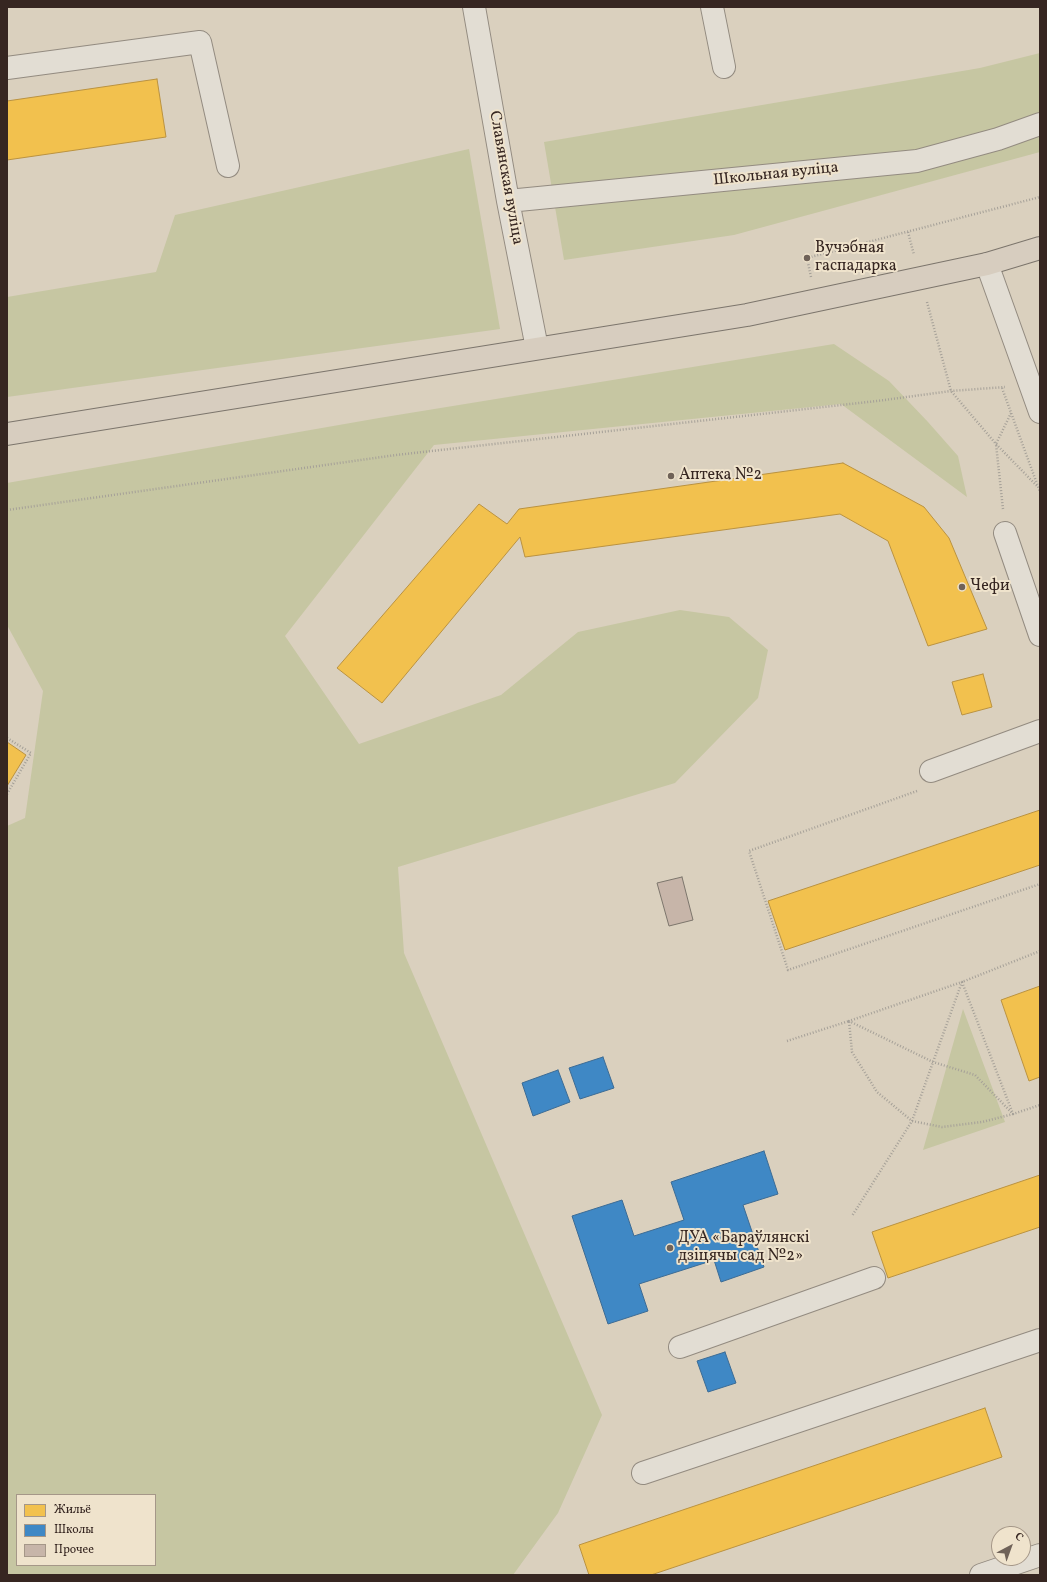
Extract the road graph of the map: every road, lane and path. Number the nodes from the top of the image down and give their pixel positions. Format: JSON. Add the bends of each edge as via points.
{"nodes":[{"id":1,"x":474,"y":7,"type":"edge"},
{"id":2,"x":712,"y":7,"type":"edge"},
{"id":3,"x":7,"y":68,"type":"edge"},
{"id":4,"x":724,"y":68,"type":"dead end"},
{"id":5,"x":1040,"y":124,"type":"edge"},
{"id":6,"x":228,"y":166,"type":"dead end"},
{"id":7,"x":1040,"y":197,"type":"edge"},
{"id":8,"x":508,"y":201,"type":"junction"},
{"id":9,"x":908,"y":232,"type":"junction"},
{"id":10,"x":1040,"y":248,"type":"edge"},
{"id":11,"x":807,"y":258,"type":"dead end"},
{"id":12,"x":987,"y":264,"type":"junction"},
{"id":13,"x":920,"y":278,"type":"junction"},
{"id":14,"x":537,"y":348,"type":"junction"},
{"id":15,"x":1027,"y":378,"type":"junction"},
{"id":16,"x":1002,"y":388,"type":"junction"},
{"id":17,"x":951,"y":391,"type":"junction"},
{"id":18,"x":1040,"y":412,"type":"edge"},
{"id":19,"x":1011,"y":413,"type":"junction"},
{"id":20,"x":7,"y":434,"type":"edge"},
{"id":21,"x":996,"y":444,"type":"junction"},
{"id":22,"x":1038,"y":487,"type":"junction"},
{"id":23,"x":1040,"y":492,"type":"edge"},
{"id":24,"x":7,"y":510,"type":"edge"},
{"id":25,"x":1005,"y":533,"type":"joint"},
{"id":26,"x":1040,"y":635,"type":"edge"},
{"id":27,"x":1040,"y":731,"type":"edge"},
{"id":28,"x":7,"y":738,"type":"edge"},
{"id":29,"x":931,"y":771,"type":"dead end"},
{"id":30,"x":920,"y":790,"type":"dead end"},
{"id":31,"x":7,"y":794,"type":"edge"},
{"id":32,"x":1040,"y":884,"type":"edge"},
{"id":33,"x":1040,"y":951,"type":"edge"},
{"id":34,"x":962,"y":982,"type":"junction"},
{"id":35,"x":849,"y":1021,"type":"junction"},
{"id":36,"x":787,"y":1041,"type":"dead end"},
{"id":37,"x":933,"y":1062,"type":"junction"},
{"id":38,"x":1040,"y":1105,"type":"edge"},
{"id":39,"x":1013,"y":1114,"type":"junction"},
{"id":40,"x":912,"y":1121,"type":"junction"},
{"id":41,"x":852,"y":1216,"type":"dead end"},
{"id":42,"x":874,"y":1278,"type":"dead end"},
{"id":43,"x":1040,"y":1340,"type":"edge"},
{"id":44,"x":680,"y":1347,"type":"dead end"},
{"id":45,"x":643,"y":1473,"type":"dead end"},
{"id":46,"x":1040,"y":1555,"type":"edge"},
{"id":47,"x":981,"y":1575,"type":"edge"}],
"edges":[{"from":1,"to":8,"type":"street","name":"Славянская вуліца"},
{"from":2,"to":4,"type":"street"},
{"from":3,"to":6,"type":"street","via":[[200,42]]},
{"from":5,"to":8,"type":"street","name":"Школьная вуліца","via":[[998,139],[917,161]]},
{"from":7,"to":9,"type":"path"},
{"from":8,"to":14,"type":"street","name":"Славянская вуліца"},
{"from":9,"to":11,"type":"path"},
{"from":9,"to":13,"type":"path"},
{"from":10,"to":12,"type":"main road"},
{"from":12,"to":13,"type":"main road"},
{"from":12,"to":15,"type":"street"},
{"from":13,"to":14,"type":"main road","via":[[747,315]]},
{"from":13,"to":17,"type":"path"},
{"from":14,"to":20,"type":"main road"},
{"from":15,"to":16,"type":"path"},
{"from":15,"to":18,"type":"street"},
{"from":16,"to":17,"type":"path"},
{"from":16,"to":19,"type":"path"},
{"from":17,"to":21,"type":"path"},
{"from":17,"to":24,"type":"path","via":[[396,455]]},
{"from":19,"to":21,"type":"path"},
{"from":19,"to":22,"type":"path"},
{"from":21,"to":22,"type":"path"},
{"from":21,"to":25,"type":"path"},
{"from":22,"to":23,"type":"path"},
{"from":25,"to":26,"type":"street"},
{"from":27,"to":29,"type":"street"},
{"from":28,"to":31,"type":"path","via":[[31,753]]},
{"from":30,"to":32,"type":"path","via":[[749,852],[788,970]]},
{"from":33,"to":34,"type":"path"},
{"from":34,"to":35,"type":"path"},
{"from":34,"to":37,"type":"path"},
{"from":34,"to":39,"type":"path"},
{"from":35,"to":36,"type":"path"},
{"from":35,"to":37,"type":"path"},
{"from":35,"to":40,"type":"path","via":[[852,1052],[877,1092]]},
{"from":37,"to":39,"type":"path","via":[[974,1075]]},
{"from":37,"to":40,"type":"path"},
{"from":38,"to":39,"type":"path"},
{"from":39,"to":40,"type":"path","via":[[942,1128]]},
{"from":40,"to":41,"type":"path"},
{"from":42,"to":44,"type":"street"},
{"from":43,"to":45,"type":"street"},
{"from":46,"to":47,"type":"street"}]}
